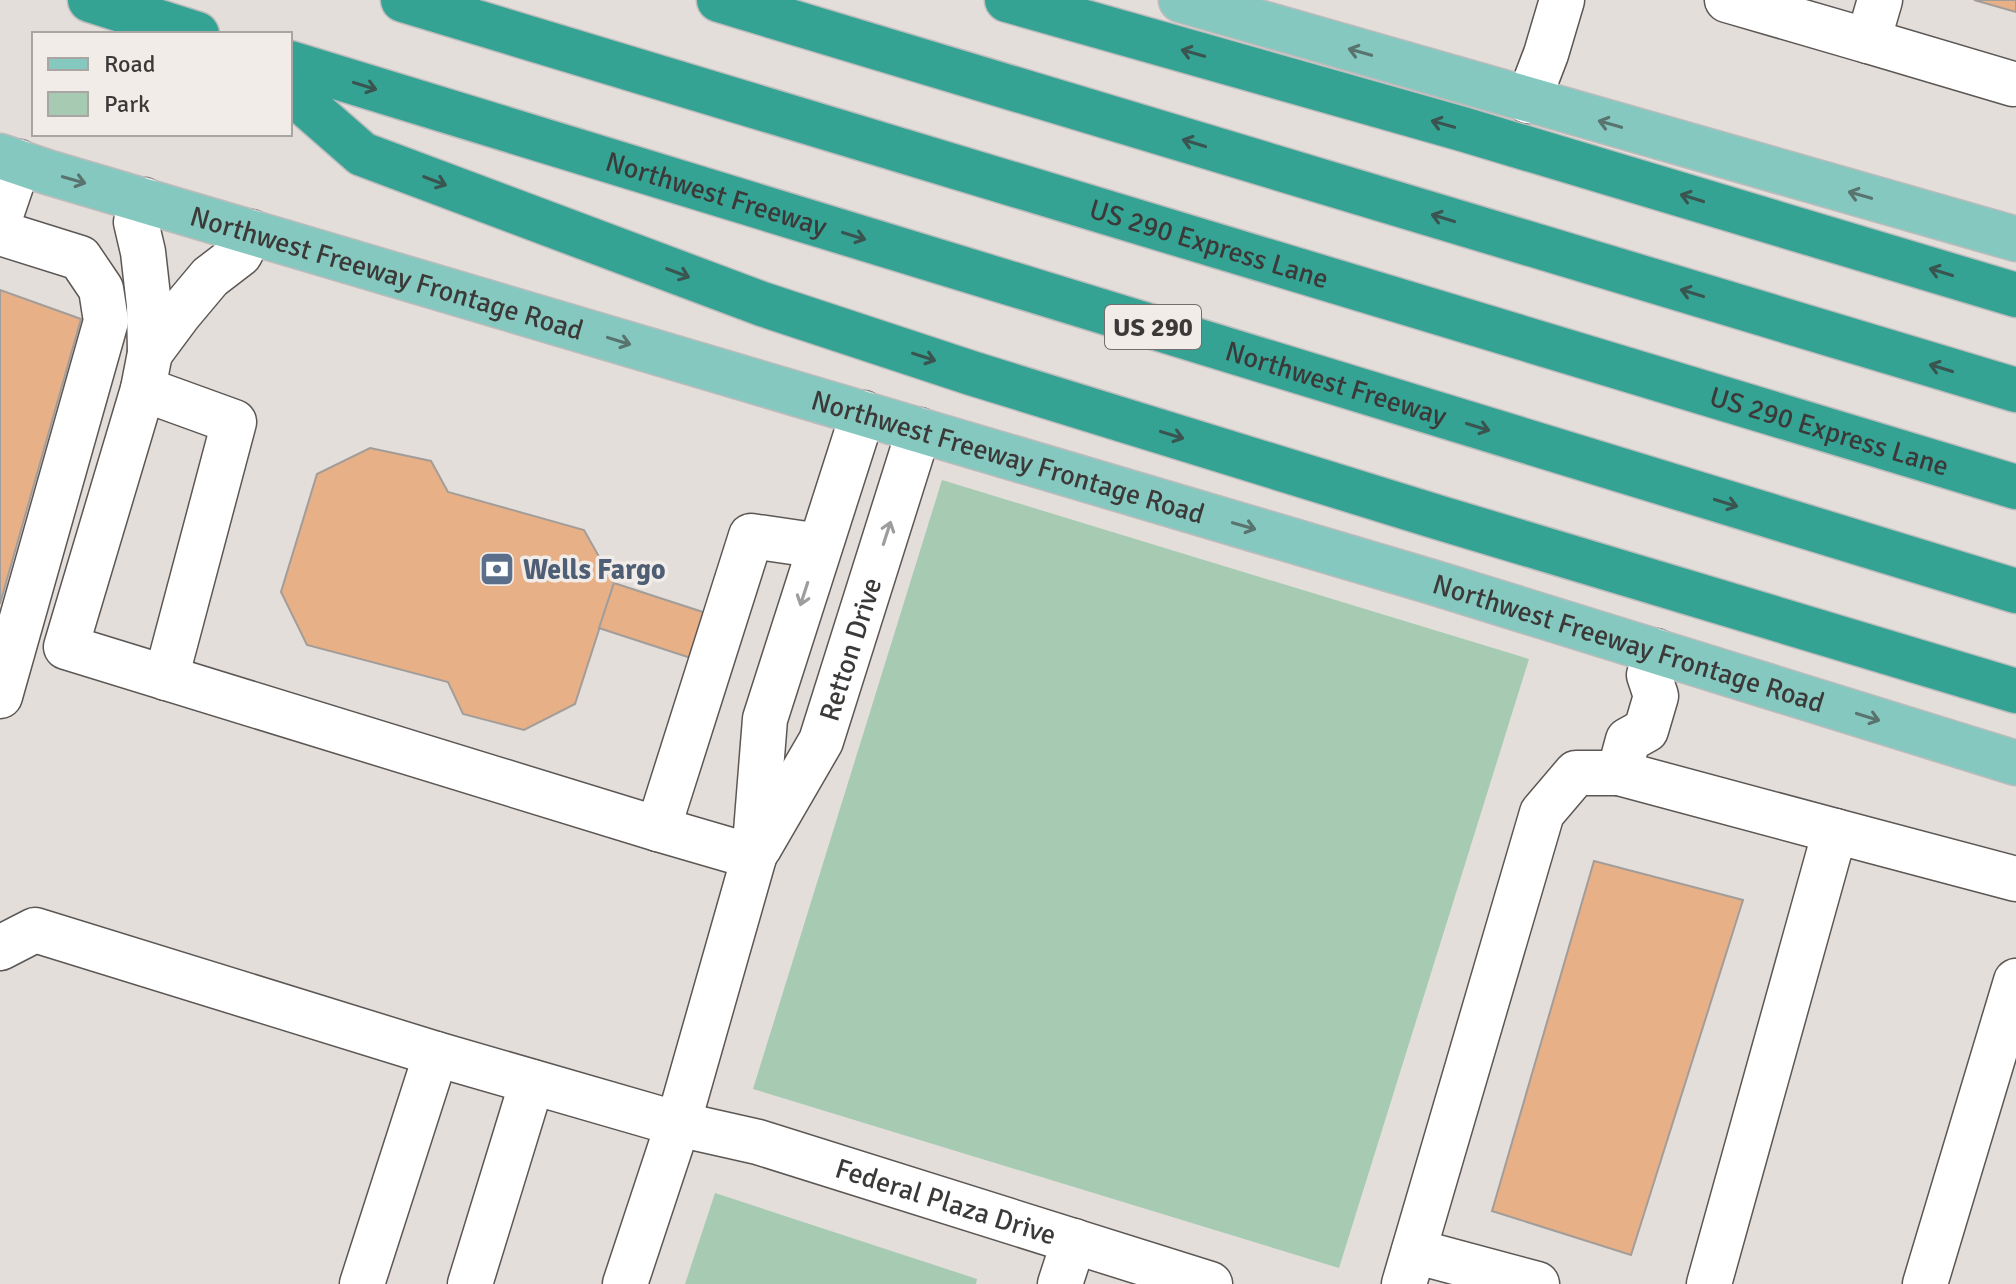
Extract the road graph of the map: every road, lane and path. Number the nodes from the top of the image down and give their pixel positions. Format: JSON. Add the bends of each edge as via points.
{"nodes":[{"id":1,"x":90,"y":0,"type":"edge"},
{"id":2,"x":403,"y":0,"type":"edge"},
{"id":3,"x":719,"y":0,"type":"edge"},
{"id":4,"x":1007,"y":0,"type":"edge"},
{"id":5,"x":1181,"y":0,"type":"edge"},
{"id":6,"x":1562,"y":0,"type":"edge"},
{"id":7,"x":1727,"y":0,"type":"edge"},
{"id":8,"x":1880,"y":0,"type":"edge"},
{"id":9,"x":191,"y":32,"type":"edge"},
{"id":10,"x":1868,"y":41,"type":"junction"},
{"id":11,"x":292,"y":64,"type":"edge"},
{"id":12,"x":2013,"y":84,"type":"dead end"},
{"id":13,"x":292,"y":93,"type":"edge"},
{"id":14,"x":1528,"y":101,"type":"junction"},
{"id":15,"x":7,"y":157,"type":"edge"},
{"id":16,"x":144,"y":200,"type":"junction"},
{"id":17,"x":0,"y":218,"type":"edge"},
{"id":18,"x":251,"y":232,"type":"junction"},
{"id":19,"x":0,"y":233,"type":"edge"},
{"id":20,"x":2016,"y":239,"type":"edge"},
{"id":21,"x":2016,"y":295,"type":"edge"},
{"id":22,"x":146,"y":371,"type":"junction"},
{"id":23,"x":2016,"y":390,"type":"edge"},
{"id":24,"x":863,"y":413,"type":"junction"},
{"id":25,"x":919,"y":430,"type":"junction"},
{"id":26,"x":2016,"y":487,"type":"edge"},
{"id":27,"x":820,"y":546,"type":"junction"},
{"id":28,"x":2016,"y":591,"type":"edge"},
{"id":29,"x":1652,"y":663,"type":"junction"},
{"id":30,"x":166,"y":678,"type":"junction"},
{"id":31,"x":2016,"y":691,"type":"edge"},
{"id":32,"x":0,"y":696,"type":"edge"},
{"id":33,"x":1624,"y":756,"type":"junction"},
{"id":34,"x":2016,"y":763,"type":"edge"},
{"id":35,"x":658,"y":829,"type":"junction"},
{"id":36,"x":1835,"y":831,"type":"junction"},
{"id":37,"x":754,"y":857,"type":"junction"},
{"id":38,"x":2016,"y":879,"type":"edge"},
{"id":39,"x":0,"y":948,"type":"edge"},
{"id":40,"x":2016,"y":981,"type":"edge"},
{"id":41,"x":436,"y":1054,"type":"junction"},
{"id":42,"x":532,"y":1082,"type":"junction"},
{"id":43,"x":678,"y":1124,"type":"junction"},
{"id":44,"x":1074,"y":1241,"type":"junction"},
{"id":45,"x":1409,"y":1268,"type":"edge"},
{"id":46,"x":362,"y":1284,"type":"edge"},
{"id":47,"x":470,"y":1284,"type":"edge"},
{"id":48,"x":625,"y":1284,"type":"edge"},
{"id":49,"x":1060,"y":1284,"type":"edge"},
{"id":50,"x":1210,"y":1284,"type":"edge"},
{"id":51,"x":1537,"y":1284,"type":"edge"},
{"id":52,"x":1709,"y":1284,"type":"edge"},
{"id":53,"x":1925,"y":1284,"type":"edge"}],
"edges":[{"from":1,"to":9,"type":"highway"},
{"from":2,"to":26,"type":"highway","name":"US 290 Express Lane"},
{"from":23,"to":3,"type":"highway","one_way":true},
{"from":21,"to":4,"type":"highway","one_way":true},
{"from":14,"to":5,"type":"main road","one_way":true},
{"from":6,"to":14,"type":"street"},
{"from":7,"to":10,"type":"street"},
{"from":8,"to":10,"type":"street"},
{"from":10,"to":12,"type":"street"},
{"from":11,"to":28,"type":"highway","name":"Northwest Freeway","number":"US 290","one_way":true},
{"from":13,"to":31,"type":"highway","one_way":true,"via":[[362,154],[762,304],[1437,517]]},
{"from":20,"to":14,"type":"main road","one_way":true},
{"from":15,"to":16,"type":"main road","name":"Northwest Freeway Frontage Road","one_way":true},
{"from":15,"to":17,"type":"street"},
{"from":16,"to":18,"type":"main road","name":"Northwest Freeway Frontage Road"},
{"from":16,"to":22,"type":"street","via":[[136,222],[149,305]]},
{"from":18,"to":22,"type":"street","via":[[240,254],[210,277],[179,314]]},
{"from":18,"to":24,"type":"main road","name":"Northwest Freeway Frontage Road","one_way":true},
{"from":19,"to":32,"type":"street","via":[[80,258],[101,289],[106,321]]},
{"from":22,"to":30,"type":"street","via":[[234,422]]},
{"from":22,"to":30,"type":"street","via":[[66,647]]},
{"from":24,"to":25,"type":"main road","name":"Northwest Freeway Frontage Road"},
{"from":24,"to":27,"type":"street","name":"Retton Drive"},
{"from":25,"to":29,"type":"main road","name":"Northwest Freeway Frontage Road","one_way":true,"via":[[1432,582]]},
{"from":37,"to":25,"type":"street","name":"Retton Drive","one_way":true,"via":[[821,741]]},
{"from":27,"to":35,"type":"street","via":[[751,536]]},
{"from":27,"to":37,"type":"street","name":"Retton Drive","one_way":true,"via":[[765,719]]},
{"from":29,"to":33,"type":"street","via":[[1628,685],[1616,724]]},
{"from":29,"to":34,"type":"main road","name":"Northwest Freeway Frontage Road","one_way":true},
{"from":30,"to":35,"type":"street"},
{"from":33,"to":36,"type":"street"},
{"from":33,"to":45,"type":"street","via":[[1576,773],[1542,813]]},
{"from":35,"to":37,"type":"street"},
{"from":36,"to":38,"type":"street"},
{"from":36,"to":52,"type":"street"},
{"from":37,"to":43,"type":"street","name":"Retton Drive"},
{"from":39,"to":41,"type":"street","name":"Federal Plaza Drive","via":[[35,930]]},
{"from":40,"to":53,"type":"street"},
{"from":41,"to":42,"type":"street","name":"Federal Plaza Drive"},
{"from":41,"to":46,"type":"street"},
{"from":42,"to":43,"type":"street","name":"Federal Plaza Drive"},
{"from":42,"to":47,"type":"street"},
{"from":43,"to":44,"type":"street","name":"Federal Plaza Drive","via":[[758,1142]]},
{"from":43,"to":48,"type":"street","name":"Retton Drive"},
{"from":44,"to":49,"type":"street"},
{"from":44,"to":50,"type":"street","name":"Federal Plaza Drive"},
{"from":45,"to":51,"type":"street"}]}
